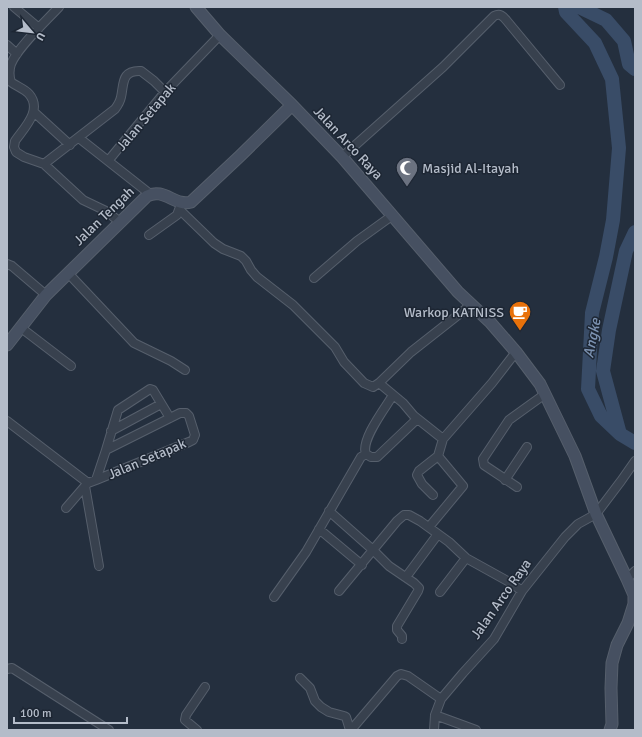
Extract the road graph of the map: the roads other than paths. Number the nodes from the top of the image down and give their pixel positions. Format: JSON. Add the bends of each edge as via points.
{"nodes":[{"id":1,"x":14,"y":7,"type":"edge"},
{"id":2,"x":59,"y":7,"type":"edge"},
{"id":3,"x":196,"y":7,"type":"edge"},
{"id":4,"x":39,"y":28,"type":"junction"},
{"id":5,"x":220,"y":35,"type":"junction"},
{"id":6,"x":7,"y":45,"type":"edge"},
{"id":7,"x":17,"y":54,"type":"junction"},
{"id":8,"x":560,"y":85,"type":"dead end"},
{"id":9,"x":165,"y":92,"type":"junction"},
{"id":10,"x":292,"y":105,"type":"junction"},
{"id":11,"x":34,"y":113,"type":"junction"},
{"id":12,"x":79,"y":138,"type":"junction"},
{"id":13,"x":70,"y":145,"type":"junction"},
{"id":14,"x":342,"y":157,"type":"junction"},
{"id":15,"x":108,"y":161,"type":"junction"},
{"id":16,"x":44,"y":164,"type":"junction"},
{"id":17,"x":150,"y":194,"type":"junction"},
{"id":18,"x":180,"y":206,"type":"junction"},
{"id":19,"x":393,"y":215,"type":"junction"},
{"id":20,"x":120,"y":222,"type":"junction"},
{"id":21,"x":149,"y":235,"type":"dead end"},
{"id":22,"x":7,"y":264,"type":"edge"},
{"id":23,"x":68,"y":273,"type":"junction"},
{"id":24,"x":314,"y":278,"type":"dead end"},
{"id":25,"x":46,"y":294,"type":"junction"},
{"id":26,"x":472,"y":304,"type":"junction"},
{"id":27,"x":20,"y":327,"type":"junction"},
{"id":28,"x":7,"y":345,"type":"edge"},
{"id":29,"x":516,"y":352,"type":"junction"},
{"id":30,"x":71,"y":366,"type":"dead end"},
{"id":31,"x":185,"y":370,"type":"dead end"},
{"id":32,"x":379,"y":383,"type":"junction"},
{"id":33,"x":545,"y":394,"type":"junction"},
{"id":34,"x":393,"y":395,"type":"junction"},
{"id":35,"x":161,"y":404,"type":"junction"},
{"id":36,"x":170,"y":418,"type":"junction"},
{"id":37,"x":416,"y":419,"type":"junction"},
{"id":38,"x":7,"y":421,"type":"edge"},
{"id":39,"x":111,"y":431,"type":"junction"},
{"id":40,"x":443,"y":439,"type":"junction"},
{"id":41,"x":527,"y":447,"type":"dead end"},
{"id":42,"x":106,"y":450,"type":"junction"},
{"id":43,"x":366,"y":454,"type":"junction"},
{"id":44,"x":438,"y":456,"type":"junction"},
{"id":45,"x":635,"y":461,"type":"edge"},
{"id":46,"x":506,"y":480,"type":"junction"},
{"id":47,"x":90,"y":483,"type":"junction"},
{"id":48,"x":517,"y":487,"type":"dead end"},
{"id":49,"x":433,"y":495,"type":"dead end"},
{"id":50,"x":66,"y":508,"type":"dead end"},
{"id":51,"x":329,"y":511,"type":"junction"},
{"id":52,"x":596,"y":514,"type":"junction"},
{"id":53,"x":429,"y":528,"type":"junction"},
{"id":54,"x":318,"y":529,"type":"junction"},
{"id":55,"x":438,"y":534,"type":"junction"},
{"id":56,"x":373,"y":550,"type":"junction"},
{"id":57,"x":466,"y":558,"type":"junction"},
{"id":58,"x":362,"y":565,"type":"junction"},
{"id":59,"x":99,"y":566,"type":"dead end"},
{"id":60,"x":631,"y":575,"type":"edge"},
{"id":61,"x":406,"y":577,"type":"junction"},
{"id":62,"x":522,"y":591,"type":"junction"},
{"id":63,"x":338,"y":592,"type":"dead end"},
{"id":64,"x":440,"y":592,"type":"dead end"},
{"id":65,"x":274,"y":596,"type":"dead end"},
{"id":66,"x":634,"y":596,"type":"edge"},
{"id":67,"x":631,"y":624,"type":"edge"},
{"id":68,"x":402,"y":639,"type":"dead end"},
{"id":69,"x":7,"y":669,"type":"edge"},
{"id":70,"x":300,"y":678,"type":"dead end"},
{"id":71,"x":206,"y":687,"type":"dead end"},
{"id":72,"x":441,"y":699,"type":"junction"},
{"id":73,"x":436,"y":714,"type":"junction"},
{"id":74,"x":109,"y":730,"type":"edge"},
{"id":75,"x":197,"y":730,"type":"edge"},
{"id":76,"x":351,"y":730,"type":"edge"},
{"id":77,"x":434,"y":730,"type":"edge"},
{"id":78,"x":476,"y":730,"type":"edge"},
{"id":79,"x":610,"y":730,"type":"edge"}],
"edges":[{"from":1,"to":4,"type":"street"},
{"from":2,"to":4,"type":"street"},
{"from":3,"to":5,"type":"main road","name":"Jalan Arco Raya"},
{"from":4,"to":7,"type":"street"},
{"from":5,"to":9,"type":"street","name":"Jalan Setapak"},
{"from":5,"to":10,"type":"main road","name":"Jalan Arco Raya"},
{"from":6,"to":7,"type":"street"},
{"from":7,"to":11,"type":"street","via":[[10,68],[11,82],[29,93],[34,102]]},
{"from":8,"to":14,"type":"street","via":[[502,15],[497,14],[443,67]]},
{"from":9,"to":12,"type":"street","via":[[141,71],[131,72],[124,79],[120,100],[115,109]]},
{"from":9,"to":15,"type":"street","name":"Jalan Setapak"},
{"from":10,"to":14,"type":"main road","name":"Jalan Arco Raya"},
{"from":10,"to":18,"type":"main road","via":[[191,202]]},
{"from":11,"to":13,"type":"street"},
{"from":11,"to":16,"type":"street","via":[[15,141],[14,147],[16,152],[24,157]]},
{"from":12,"to":13,"type":"street"},
{"from":12,"to":15,"type":"street"},
{"from":13,"to":16,"type":"street"},
{"from":14,"to":19,"type":"main road","name":"Jalan Arco Raya"},
{"from":15,"to":17,"type":"street","name":"Jalan Setapak"},
{"from":16,"to":20,"type":"street","via":[[83,200],[106,211]]},
{"from":17,"to":18,"type":"main road","name":"Jalan Tengah","via":[[159,193]]},
{"from":17,"to":20,"type":"main road","name":"Jalan Tengah"},
{"from":18,"to":21,"type":"street","via":[[173,218]]},
{"from":18,"to":32,"type":"street","via":[[214,243],[241,256],[257,277],[293,305],[331,342],[344,362],[364,383],[373,387]]},
{"from":19,"to":24,"type":"street","via":[[357,241]]},
{"from":19,"to":26,"type":"main road","name":"Jalan Arco Raya","via":[[423,253]]},
{"from":20,"to":23,"type":"main road","name":"Jalan Tengah"},
{"from":22,"to":25,"type":"street"},
{"from":23,"to":25,"type":"main road","name":"Jalan Tengah"},
{"from":23,"to":31,"type":"street","via":[[134,343]]},
{"from":25,"to":27,"type":"main road","name":"Jalan Tengah"},
{"from":26,"to":29,"type":"main road","name":"Jalan Arco Raya"},
{"from":26,"to":32,"type":"street","via":[[411,352]]},
{"from":27,"to":28,"type":"main road","name":"Jalan Tengah"},
{"from":27,"to":30,"type":"street"},
{"from":29,"to":33,"type":"main road","name":"Jalan Arco Raya"},
{"from":29,"to":40,"type":"street"},
{"from":32,"to":34,"type":"street"},
{"from":33,"to":46,"type":"street","via":[[509,420],[483,459],[484,465]]},
{"from":33,"to":52,"type":"main road","name":"Jalan Arco Raya","via":[[575,456]]},
{"from":34,"to":37,"type":"street"},
{"from":34,"to":43,"type":"street","via":[[366,440]]},
{"from":35,"to":36,"type":"street"},
{"from":35,"to":39,"type":"street"},
{"from":35,"to":39,"type":"street","via":[[150,389],[118,410]]},
{"from":36,"to":42,"type":"street","name":"Jalan Setapak"},
{"from":36,"to":47,"type":"street","name":"Jalan Setapak","via":[[186,413],[195,435],[193,440]]},
{"from":37,"to":40,"type":"street"},
{"from":37,"to":43,"type":"street","via":[[376,457]]},
{"from":38,"to":47,"type":"street"},
{"from":39,"to":42,"type":"street"},
{"from":40,"to":44,"type":"street"},
{"from":41,"to":46,"type":"street"},
{"from":42,"to":47,"type":"street","name":"Jalan Setapak"},
{"from":43,"to":51,"type":"street","via":[[361,457]]},
{"from":44,"to":49,"type":"street","via":[[417,475]]},
{"from":44,"to":53,"type":"street","via":[[463,486]]},
{"from":45,"to":52,"type":"street"},
{"from":46,"to":48,"type":"street"},
{"from":47,"to":50,"type":"street"},
{"from":47,"to":59,"type":"street","name":"Jalan Setapak"},
{"from":51,"to":54,"type":"street"},
{"from":51,"to":56,"type":"street"},
{"from":52,"to":60,"type":"main road","name":"Jalan Arco Raya"},
{"from":52,"to":62,"type":"street","name":"Jalan Arco Raya","via":[[572,529]]},
{"from":53,"to":55,"type":"street"},
{"from":53,"to":56,"type":"street","via":[[415,518],[404,515]]},
{"from":54,"to":58,"type":"street"},
{"from":54,"to":65,"type":"street","via":[[306,552]]},
{"from":55,"to":57,"type":"street"},
{"from":55,"to":61,"type":"street"},
{"from":56,"to":58,"type":"street"},
{"from":56,"to":61,"type":"street","via":[[389,566]]},
{"from":57,"to":62,"type":"street"},
{"from":57,"to":64,"type":"street"},
{"from":58,"to":63,"type":"street"},
{"from":60,"to":66,"type":"main road","name":"Jalan Arco Raya"},
{"from":61,"to":68,"type":"street","via":[[419,588],[397,626]]},
{"from":62,"to":72,"type":"street","name":"Jalan Arco Raya","via":[[494,639]]},
{"from":66,"to":67,"type":"main road","name":"Jalan Arco Raya"},
{"from":67,"to":79,"type":"main road","name":"Jalan Arco Raya","via":[[616,645],[612,663]]},
{"from":69,"to":74,"type":"street","via":[[12,668]]},
{"from":70,"to":76,"type":"street","via":[[310,688],[314,701],[329,712],[346,717]]},
{"from":71,"to":75,"type":"street","via":[[186,715],[185,720]]},
{"from":72,"to":73,"type":"street","name":"Jalan Arco Raya"},
{"from":72,"to":76,"type":"street","via":[[408,676],[401,674]]},
{"from":73,"to":77,"type":"street","name":"Jalan Arco Raya"},
{"from":73,"to":78,"type":"street"}]}
